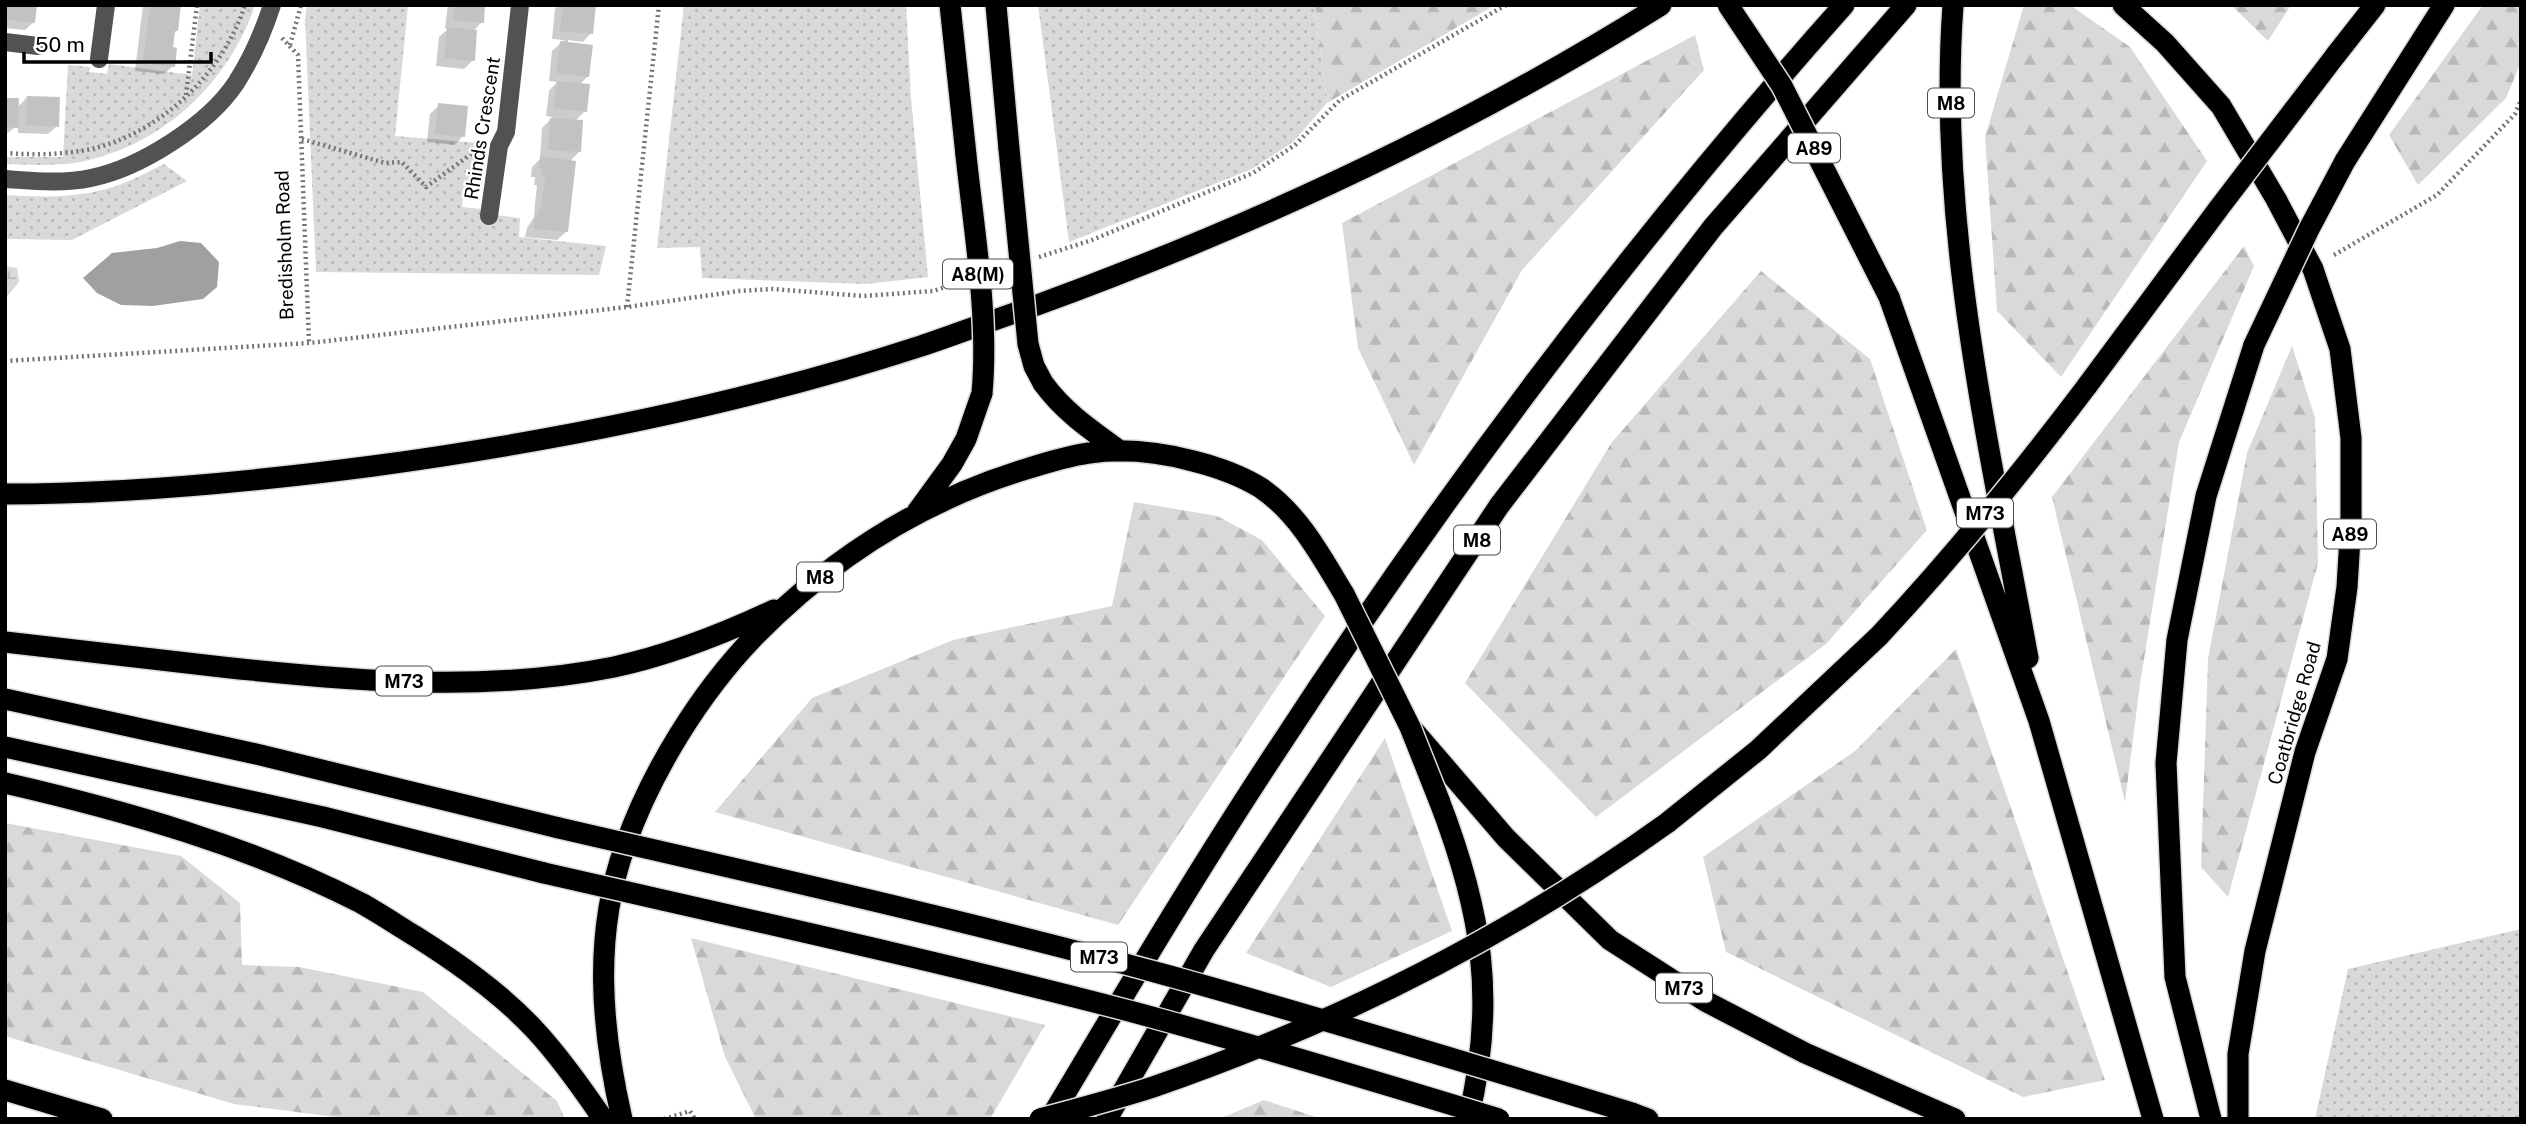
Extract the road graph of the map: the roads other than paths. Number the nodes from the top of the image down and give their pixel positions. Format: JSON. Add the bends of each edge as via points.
{"nodes":[{"id":1,"x":106,"y":5,"type":"edge"},
{"id":2,"x":520,"y":5,"type":"edge"},
{"id":3,"x":950,"y":5,"type":"edge"},
{"id":4,"x":996,"y":5,"type":"edge"},
{"id":5,"x":1661,"y":5,"type":"edge"},
{"id":6,"x":1728,"y":5,"type":"edge"},
{"id":7,"x":1844,"y":5,"type":"edge"},
{"id":8,"x":1906,"y":5,"type":"edge"},
{"id":9,"x":1953,"y":5,"type":"edge"},
{"id":10,"x":2123,"y":5,"type":"edge"},
{"id":11,"x":2375,"y":5,"type":"edge"},
{"id":12,"x":2444,"y":5,"type":"edge"},
{"id":13,"x":269,"y":14,"type":"edge"},
{"id":14,"x":5,"y":43,"type":"edge"},
{"id":15,"x":38,"y":46,"type":"dead end"},
{"id":16,"x":99,"y":59,"type":"dead end"},
{"id":17,"x":5,"y":179,"type":"edge"},
{"id":18,"x":489,"y":216,"type":"dead end"},
{"id":19,"x":1120,"y":451,"type":"junction"},
{"id":20,"x":5,"y":494,"type":"edge"},
{"id":21,"x":916,"y":513,"type":"junction"},
{"id":22,"x":792,"y":602,"type":"junction"},
{"id":23,"x":5,"y":642,"type":"edge"},
{"id":24,"x":5,"y":699,"type":"edge"},
{"id":25,"x":2039,"y":721,"type":"junction"},
{"id":26,"x":1410,"y":727,"type":"junction"},
{"id":27,"x":5,"y":747,"type":"edge"},
{"id":28,"x":5,"y":783,"type":"edge"},
{"id":29,"x":5,"y":1090,"type":"edge"},
{"id":30,"x":1640,"y":1116,"type":"edge"},
{"id":31,"x":102,"y":1119,"type":"edge"},
{"id":32,"x":603,"y":1119,"type":"edge"},
{"id":33,"x":622,"y":1119,"type":"edge"},
{"id":34,"x":1040,"y":1119,"type":"edge"},
{"id":35,"x":1050,"y":1119,"type":"edge"},
{"id":36,"x":1107,"y":1119,"type":"edge"},
{"id":37,"x":1468,"y":1119,"type":"edge"},
{"id":38,"x":1499,"y":1119,"type":"edge"},
{"id":39,"x":1955,"y":1119,"type":"edge"},
{"id":40,"x":2153,"y":1119,"type":"edge"},
{"id":41,"x":2211,"y":1119,"type":"edge"},
{"id":42,"x":2238,"y":1119,"type":"edge"}],
"edges":[{"from":1,"to":16,"type":"street"},
{"from":2,"to":18,"type":"street","name":"Rhinds Crescent","via":[[506,132],[499,146]]},
{"from":3,"to":21,"type":"highway","number":"A8(M)","bridge":true,"via":[[983,330],[982,393],[967,439]]},
{"from":4,"to":19,"type":"highway","number":"A8(M)","bridge":true,"via":[[1028,344],[1034,366],[1058,404]]},
{"from":5,"to":20,"type":"highway","via":[[1513,92],[1358,173],[1175,253],[920,347],[698,407],[486,450],[299,476],[121,491]]},
{"from":6,"to":25,"type":"highway","number":"A89","bridge":true,"via":[[1782,86],[1889,297]]},
{"from":7,"to":35,"type":"highway","number":"M8","via":[[1650,236],[1417,544],[1235,815]]},
{"from":8,"to":36,"type":"highway","number":"M8","via":[[1713,226],[1499,506],[1204,950]]},
{"from":9,"to":25,"type":"highway","number":"M8","via":[[1949,60],[1955,201],[1974,364]]},
{"from":10,"to":42,"type":"highway","name":"Coatbridge Road","number":"A89","via":[[2165,43],[2221,106],[2313,269],[2340,349],[2351,438],[2347,587],[2337,659],[2305,752],[2255,951],[2238,1054]]},
{"from":11,"to":34,"type":"highway","number":"M73","bridge":true,"via":[[2040,448],[1934,577],[1879,636],[1758,750],[1667,823],[1576,885],[1398,984],[1304,1028],[1151,1087]]},
{"from":12,"to":41,"type":"highway","bridge":true,"via":[[2345,161],[2309,229],[2255,345],[2206,496],[2177,640],[2166,763],[2175,977]]},
{"from":13,"to":17,"type":"street","via":[[256,50],[234,85],[206,116],[168,144],[92,178],[62,182]]},
{"from":14,"to":15,"type":"street"},
{"from":19,"to":21,"type":"highway","number":"M8","via":[[1052,461],[974,487]]},
{"from":19,"to":26,"type":"highway","number":"M8","bridge":true,"via":[[1149,452],[1217,467],[1264,490],[1286,510],[1313,542],[1344,594]]},
{"from":21,"to":22,"type":"highway","number":"M8","via":[[850,554]]},
{"from":22,"to":23,"type":"highway","number":"M73","via":[[708,639],[617,666],[483,683],[298,675]]},
{"from":22,"to":33,"type":"highway","number":"M8","via":[[754,638],[693,714],[624,847],[602,974],[604,1020]]},
{"from":24,"to":30,"type":"highway","number":"M73","bridge":true,"via":[[942,917],[1166,975]]},
{"from":25,"to":40,"type":"highway","number":"A89"},
{"from":26,"to":37,"type":"highway","number":"M8","bridge":true,"via":[[1450,828],[1474,910],[1483,972],[1483,1041]]},
{"from":26,"to":39,"type":"highway","number":"M73","via":[[1506,838],[1610,940],[1705,1001],[1805,1053]]},
{"from":27,"to":38,"type":"highway","number":"M73","bridge":true,"via":[[936,962],[1313,1062]]},
{"from":28,"to":32,"type":"highway","via":[[191,833],[281,866],[363,904],[456,961],[498,995],[559,1058]]},
{"from":29,"to":31,"type":"highway"}]}
